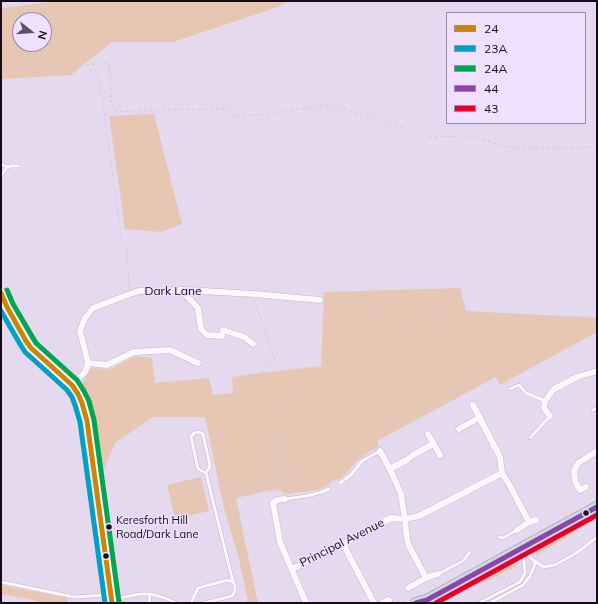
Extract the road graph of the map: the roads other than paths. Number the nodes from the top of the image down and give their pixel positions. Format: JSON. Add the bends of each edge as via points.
{"nodes":[{"id":1,"x":1,"y":164,"type":"edge"},
{"id":2,"x":20,"y":166,"type":"dead end"},
{"id":3,"x":7,"y":167,"type":"junction"},
{"id":4,"x":1,"y":176,"type":"edge"},
{"id":5,"x":181,"y":290,"type":"junction"},
{"id":6,"x":1,"y":293,"type":"edge"},
{"id":7,"x":320,"y":300,"type":"road end"},
{"id":8,"x":253,"y":344,"type":"dead end"},
{"id":9,"x":88,"y":363,"type":"junction"},
{"id":10,"x":198,"y":363,"type":"dead end"},
{"id":11,"x":597,"y":371,"type":"edge"},
{"id":12,"x":72,"y":385,"type":"junction"},
{"id":13,"x":510,"y":390,"type":"dead end"},
{"id":14,"x":545,"y":401,"type":"junction"},
{"id":15,"x":473,"y":405,"type":"dead end"},
{"id":16,"x":597,"y":408,"type":"edge"},
{"id":17,"x":593,"y":410,"type":"dead end"},
{"id":18,"x":550,"y":416,"type":"joint"},
{"id":19,"x":480,"y":417,"type":"junction"},
{"id":20,"x":459,"y":428,"type":"dead end"},
{"id":21,"x":428,"y":434,"type":"dead end"},
{"id":22,"x":530,"y":438,"type":"dead end"},
{"id":23,"x":433,"y":444,"type":"junction"},
{"id":24,"x":380,"y":451,"type":"joint"},
{"id":25,"x":597,"y":451,"type":"edge"},
{"id":26,"x":440,"y":455,"type":"dead end"},
{"id":27,"x":390,"y":468,"type":"junction"},
{"id":28,"x":502,"y":473,"type":"junction"},
{"id":29,"x":206,"y":474,"type":"junction"},
{"id":30,"x":340,"y":483,"type":"dead end"},
{"id":31,"x":586,"y":488,"type":"dead end"},
{"id":32,"x":329,"y":489,"type":"dead end"},
{"id":33,"x":285,"y":499,"type":"joint"},
{"id":34,"x":597,"y":507,"type":"edge"},
{"id":35,"x":405,"y":519,"type":"junction"},
{"id":36,"x":536,"y":520,"type":"dead end"},
{"id":37,"x":529,"y":522,"type":"junction"},
{"id":38,"x":518,"y":530,"type":"joint"},
{"id":39,"x":498,"y":537,"type":"dead end"},
{"id":40,"x":597,"y":537,"type":"edge"},
{"id":41,"x":342,"y":544,"type":"junction"},
{"id":42,"x":523,"y":550,"type":"junction"},
{"id":43,"x":470,"y":552,"type":"dead end"},
{"id":44,"x":534,"y":560,"type":"junction"},
{"id":45,"x":292,"y":569,"type":"junction"},
{"id":46,"x":438,"y":574,"type":"joint"},
{"id":47,"x":426,"y":578,"type":"junction"},
{"id":48,"x":1,"y":582,"type":"edge"},
{"id":49,"x":233,"y":582,"type":"junction"},
{"id":50,"x":408,"y":588,"type":"dead end"},
{"id":51,"x":150,"y":594,"type":"junction"},
{"id":52,"x":388,"y":600,"type":"dead end"},
{"id":53,"x":112,"y":601,"type":"edge"},
{"id":54,"x":427,"y":602,"type":"edge"},
{"id":55,"x":149,"y":603,"type":"edge"},
{"id":56,"x":176,"y":603,"type":"edge"},
{"id":57,"x":191,"y":603,"type":"edge"},
{"id":58,"x":204,"y":603,"type":"edge"},
{"id":59,"x":306,"y":603,"type":"edge"},
{"id":60,"x":374,"y":603,"type":"edge"},
{"id":61,"x":382,"y":603,"type":"edge"},
{"id":62,"x":416,"y":603,"type":"edge"},
{"id":63,"x":479,"y":603,"type":"edge"},
{"id":64,"x":490,"y":603,"type":"edge"}],
"edges":[{"from":1,"to":3,"type":"lane"},
{"from":2,"to":3,"type":"lane"},
{"from":3,"to":4,"type":"lane"},
{"from":5,"to":7,"type":"street","name":"Dark Lane"},
{"from":5,"to":8,"type":"street","via":[[198,308],[201,329],[208,335],[222,336],[223,330],[244,337]]},
{"from":5,"to":9,"type":"street","name":"Dark Lane","via":[[139,291],[93,308],[84,318],[80,331]]},
{"from":6,"to":12,"type":"main road","via":[[31,348]]},
{"from":9,"to":10,"type":"street","via":[[107,364],[134,352],[170,350]]},
{"from":9,"to":12,"type":"street","via":[[85,372]]},
{"from":11,"to":14,"type":"street","via":[[577,377],[554,389]]},
{"from":12,"to":53,"type":"main road","via":[[78,394],[87,421]]},
{"from":13,"to":14,"type":"lane","via":[[519,385],[526,393]]},
{"from":14,"to":18,"type":"street","via":[[544,408]]},
{"from":15,"to":19,"type":"street"},
{"from":16,"to":17,"type":"lane"},
{"from":18,"to":22,"type":"lane"},
{"from":19,"to":20,"type":"street"},
{"from":19,"to":28,"type":"street","via":[[500,457]]},
{"from":21,"to":23,"type":"street"},
{"from":23,"to":26,"type":"street"},
{"from":23,"to":27,"type":"street"},
{"from":24,"to":27,"type":"street"},
{"from":24,"to":30,"type":"lane","via":[[362,461],[351,475]]},
{"from":25,"to":31,"type":"street","via":[[578,463],[574,471],[575,481],[580,490]]},
{"from":27,"to":35,"type":"street","via":[[401,494]]},
{"from":28,"to":35,"type":"street","name":"Principal Avenue","via":[[419,516]]},
{"from":28,"to":37,"type":"street"},
{"from":29,"to":29,"type":"lane","via":[[210,466],[203,434],[194,433],[191,437],[198,469]]},
{"from":29,"to":49,"type":"lane"},
{"from":32,"to":33,"type":"lane"},
{"from":33,"to":45,"type":"street","via":[[273,503],[280,542]]},
{"from":34,"to":42,"type":"highway"},
{"from":35,"to":41,"type":"street","name":"Principal Avenue","via":[[391,518]]},
{"from":35,"to":47,"type":"street","via":[[408,544]]},
{"from":36,"to":37,"type":"street"},
{"from":37,"to":38,"type":"street"},
{"from":38,"to":39,"type":"lane","via":[[503,538]]},
{"from":40,"to":44,"type":"lane","via":[[555,565],[543,567]]},
{"from":41,"to":45,"type":"street","name":"Principal Avenue"},
{"from":41,"to":60,"type":"street"},
{"from":42,"to":44,"type":"lane"},
{"from":42,"to":54,"type":"highway"},
{"from":42,"to":63,"type":"lane","via":[[525,573],[520,582]]},
{"from":43,"to":46,"type":"lane","via":[[463,561]]},
{"from":44,"to":64,"type":"lane","via":[[530,576],[523,585]]},
{"from":45,"to":59,"type":"street"},
{"from":46,"to":47,"type":"street"},
{"from":47,"to":50,"type":"street"},
{"from":48,"to":53,"type":"lane","via":[[74,597],[107,595]]},
{"from":49,"to":57,"type":"lane","via":[[228,580],[198,588]]},
{"from":49,"to":58,"type":"lane","via":[[235,591],[232,596]]},
{"from":51,"to":53,"type":"lane"},
{"from":51,"to":55,"type":"lane"},
{"from":51,"to":56,"type":"lane"},
{"from":52,"to":61,"type":"street"},
{"from":54,"to":62,"type":"highway"}]}
